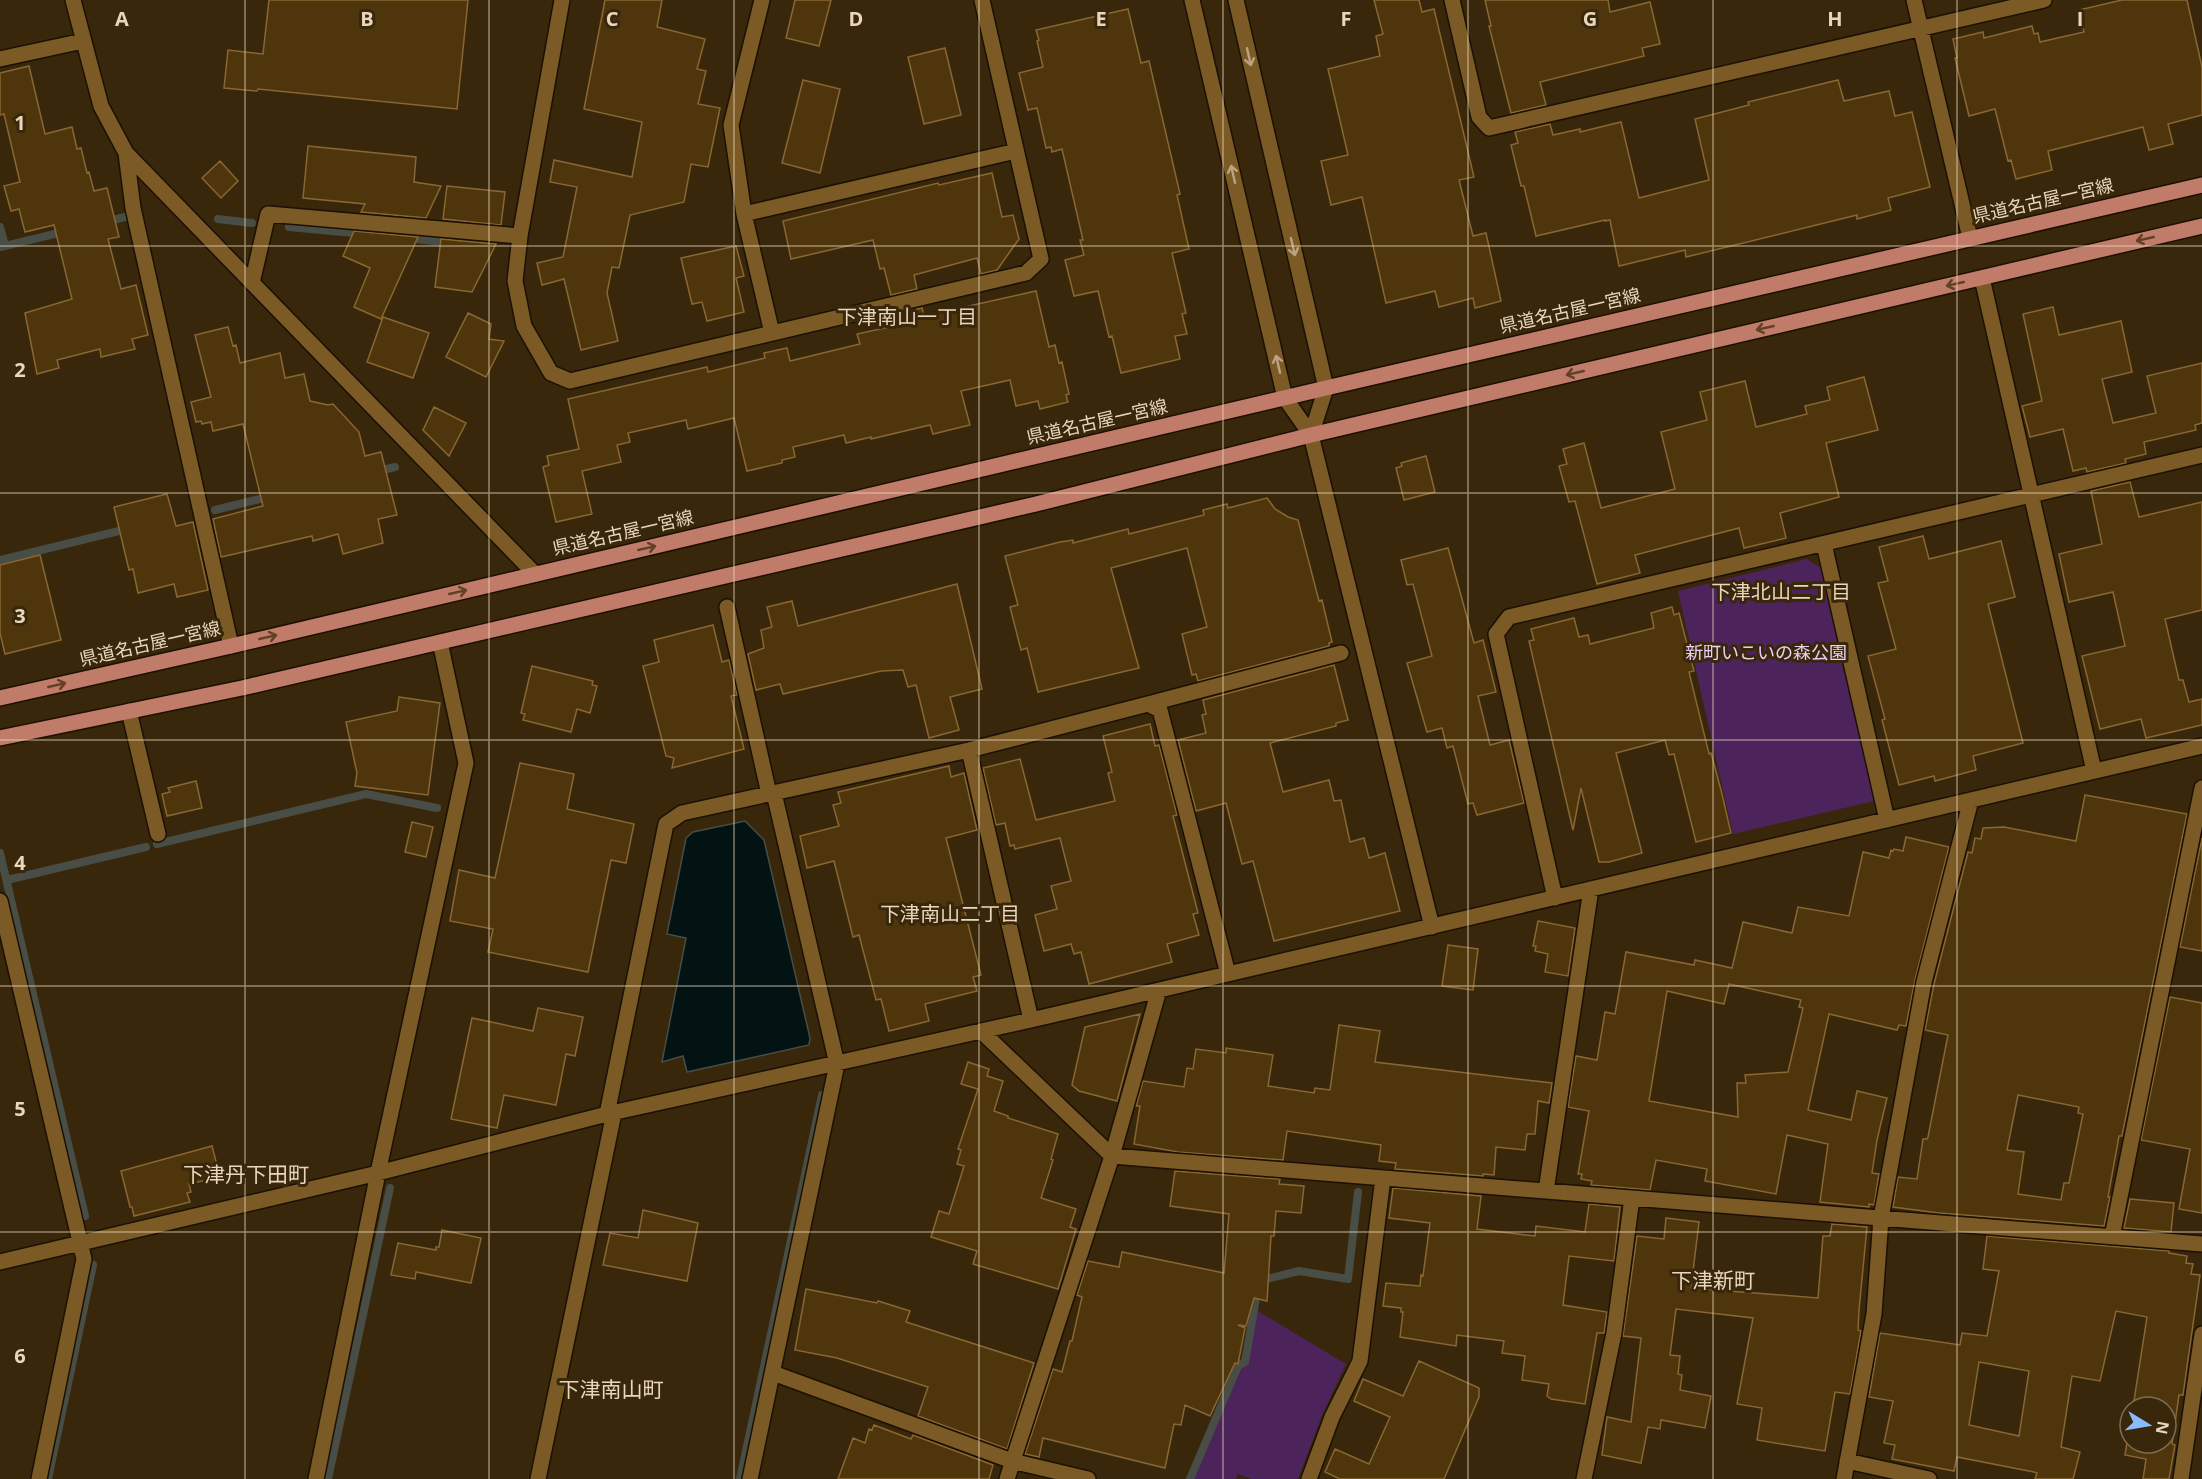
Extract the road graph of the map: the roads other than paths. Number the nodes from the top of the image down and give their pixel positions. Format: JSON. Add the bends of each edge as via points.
{"nodes":[{"id":1,"x":73,"y":0,"type":"edge"},
{"id":2,"x":562,"y":0,"type":"edge"},
{"id":3,"x":762,"y":0,"type":"edge"},
{"id":4,"x":982,"y":0,"type":"edge"},
{"id":5,"x":1192,"y":0,"type":"edge"},
{"id":6,"x":1236,"y":0,"type":"edge"},
{"id":7,"x":1452,"y":0,"type":"edge"},
{"id":8,"x":1914,"y":0,"type":"edge"},
{"id":9,"x":2044,"y":0,"type":"edge"},
{"id":10,"x":1920,"y":29,"type":"junction"},
{"id":11,"x":83,"y":41,"type":"junction"},
{"id":12,"x":0,"y":59,"type":"edge"},
{"id":13,"x":1016,"y":151,"type":"junction"},
{"id":14,"x":126,"y":153,"type":"junction"},
{"id":15,"x":2202,"y":185,"type":"edge"},
{"id":16,"x":744,"y":214,"type":"junction"},
{"id":17,"x":2202,"y":226,"type":"edge"},
{"id":18,"x":520,"y":237,"type":"junction"},
{"id":19,"x":1970,"y":238,"type":"junction"},
{"id":20,"x":1982,"y":278,"type":"junction"},
{"id":21,"x":252,"y":283,"type":"junction"},
{"id":22,"x":772,"y":333,"type":"junction"},
{"id":23,"x":1326,"y":388,"type":"junction"},
{"id":24,"x":1286,"y":398,"type":"junction"},
{"id":25,"x":1311,"y":435,"type":"junction"},
{"id":26,"x":2202,"y":455,"type":"edge"},
{"id":27,"x":2031,"y":495,"type":"junction"},
{"id":28,"x":1824,"y":544,"type":"junction"},
{"id":29,"x":535,"y":574,"type":"junction"},
{"id":30,"x":727,"y":607,"type":"dead end"},
{"id":31,"x":440,"y":642,"type":"junction"},
{"id":32,"x":231,"y":646,"type":"junction"},
{"id":33,"x":1341,"y":653,"type":"dead end"},
{"id":34,"x":0,"y":698,"type":"edge"},
{"id":35,"x":1148,"y":704,"type":"junction"},
{"id":36,"x":129,"y":711,"type":"junction"},
{"id":37,"x":0,"y":738,"type":"edge"},
{"id":38,"x":2202,"y":746,"type":"edge"},
{"id":39,"x":969,"y":750,"type":"junction"},
{"id":40,"x":2094,"y":771,"type":"junction"},
{"id":41,"x":2202,"y":788,"type":"edge"},
{"id":42,"x":772,"y":794,"type":"junction"},
{"id":43,"x":1971,"y":800,"type":"junction"},
{"id":44,"x":1887,"y":820,"type":"junction"},
{"id":45,"x":158,"y":834,"type":"dead end"},
{"id":46,"x":1591,"y":889,"type":"junction"},
{"id":47,"x":1555,"y":898,"type":"junction"},
{"id":48,"x":0,"y":901,"type":"edge"},
{"id":49,"x":1432,"y":927,"type":"junction"},
{"id":50,"x":1228,"y":974,"type":"junction"},
{"id":51,"x":1159,"y":990,"type":"junction"},
{"id":52,"x":1031,"y":1020,"type":"junction"},
{"id":53,"x":981,"y":1031,"type":"junction"},
{"id":54,"x":837,"y":1064,"type":"junction"},
{"id":55,"x":611,"y":1114,"type":"junction"},
{"id":56,"x":1112,"y":1156,"type":"junction"},
{"id":57,"x":378,"y":1173,"type":"junction"},
{"id":58,"x":1383,"y":1178,"type":"junction"},
{"id":59,"x":1546,"y":1191,"type":"junction"},
{"id":60,"x":1632,"y":1198,"type":"junction"},
{"id":61,"x":1881,"y":1218,"type":"junction"},
{"id":62,"x":2112,"y":1237,"type":"junction"},
{"id":63,"x":81,"y":1244,"type":"junction"},
{"id":64,"x":2202,"y":1244,"type":"edge"},
{"id":65,"x":0,"y":1262,"type":"edge"},
{"id":66,"x":2202,"y":1334,"type":"edge"},
{"id":67,"x":772,"y":1373,"type":"junction"},
{"id":68,"x":1012,"y":1461,"type":"junction"},
{"id":69,"x":1847,"y":1461,"type":"junction"},
{"id":70,"x":39,"y":1479,"type":"edge"},
{"id":71,"x":316,"y":1479,"type":"edge"},
{"id":72,"x":538,"y":1479,"type":"edge"},
{"id":73,"x":750,"y":1479,"type":"edge"},
{"id":74,"x":1007,"y":1479,"type":"edge"},
{"id":75,"x":1088,"y":1479,"type":"edge"},
{"id":76,"x":1309,"y":1479,"type":"edge"},
{"id":77,"x":1584,"y":1479,"type":"edge"},
{"id":78,"x":1844,"y":1479,"type":"edge"},
{"id":79,"x":1929,"y":1479,"type":"edge"},
{"id":80,"x":2181,"y":1479,"type":"edge"}],
"edges":[{"from":1,"to":11,"type":"street"},
{"from":2,"to":18,"type":"street"},
{"from":3,"to":16,"type":"street","via":[[731,125]]},
{"from":4,"to":13,"type":"street"},
{"from":24,"to":5,"type":"street","one_way":true},
{"from":6,"to":23,"type":"street","one_way":true},
{"from":7,"to":10,"type":"street","via":[[1479,117],[1489,128]]},
{"from":8,"to":10,"type":"street"},
{"from":9,"to":10,"type":"street"},
{"from":10,"to":19,"type":"street"},
{"from":11,"to":12,"type":"street"},
{"from":11,"to":14,"type":"street","via":[[101,106]]},
{"from":13,"to":16,"type":"street"},
{"from":13,"to":22,"type":"street","via":[[1041,259],[1026,273]]},
{"from":14,"to":21,"type":"street"},
{"from":14,"to":32,"type":"street","via":[[133,208]]},
{"from":15,"to":19,"type":"main road","name":"県道名古屋一宮線"},
{"from":16,"to":22,"type":"street"},
{"from":17,"to":20,"type":"main road","one_way":true},
{"from":18,"to":21,"type":"street","via":[[268,214]]},
{"from":18,"to":22,"type":"street","via":[[515,281],[524,326],[551,373],[570,381]]},
{"from":19,"to":23,"type":"main road","name":"県道名古屋一宮線"},
{"from":20,"to":25,"type":"main road","one_way":true},
{"from":20,"to":27,"type":"street"},
{"from":21,"to":29,"type":"street"},
{"from":23,"to":24,"type":"main road","name":"県道名古屋一宮線"},
{"from":23,"to":25,"type":"street"},
{"from":24,"to":25,"type":"street"},
{"from":29,"to":24,"type":"main road","name":"県道名古屋一宮線","one_way":true},
{"from":25,"to":31,"type":"main road","via":[[1036,504]]},
{"from":25,"to":49,"type":"street"},
{"from":26,"to":27,"type":"street"},
{"from":27,"to":28,"type":"street"},
{"from":27,"to":40,"type":"street"},
{"from":28,"to":44,"type":"street"},
{"from":28,"to":47,"type":"street","via":[[1509,617],[1496,633]]},
{"from":32,"to":29,"type":"main road","name":"県道名古屋一宮線","one_way":true},
{"from":30,"to":42,"type":"street"},
{"from":31,"to":36,"type":"main road"},
{"from":31,"to":57,"type":"street","via":[[466,763]]},
{"from":34,"to":32,"type":"main road","name":"県道名古屋一宮線","one_way":true},
{"from":33,"to":35,"type":"street"},
{"from":35,"to":39,"type":"street"},
{"from":35,"to":50,"type":"street","via":[[1160,710]]},
{"from":36,"to":37,"type":"main road"},
{"from":36,"to":45,"type":"street"},
{"from":38,"to":40,"type":"street"},
{"from":39,"to":42,"type":"street"},
{"from":39,"to":52,"type":"street"},
{"from":40,"to":43,"type":"street"},
{"from":41,"to":62,"type":"street"},
{"from":42,"to":54,"type":"street"},
{"from":42,"to":55,"type":"street","via":[[682,813],[666,824]]},
{"from":43,"to":44,"type":"street"},
{"from":43,"to":61,"type":"street","via":[[1924,982]]},
{"from":44,"to":46,"type":"street"},
{"from":46,"to":47,"type":"street"},
{"from":46,"to":59,"type":"street"},
{"from":47,"to":49,"type":"street"},
{"from":48,"to":63,"type":"street"},
{"from":49,"to":50,"type":"street"},
{"from":50,"to":51,"type":"street"},
{"from":51,"to":52,"type":"street"},
{"from":51,"to":56,"type":"street"},
{"from":52,"to":53,"type":"street"},
{"from":53,"to":54,"type":"street"},
{"from":53,"to":56,"type":"street"},
{"from":54,"to":55,"type":"street"},
{"from":54,"to":67,"type":"street"},
{"from":55,"to":57,"type":"street"},
{"from":55,"to":72,"type":"street"},
{"from":56,"to":58,"type":"street"},
{"from":56,"to":68,"type":"street"},
{"from":57,"to":63,"type":"street"},
{"from":57,"to":71,"type":"street"},
{"from":58,"to":59,"type":"street"},
{"from":58,"to":76,"type":"street","via":[[1360,1361],[1332,1417]]},
{"from":59,"to":60,"type":"street"},
{"from":60,"to":61,"type":"street"},
{"from":60,"to":77,"type":"street","via":[[1614,1332]]},
{"from":61,"to":62,"type":"street"},
{"from":61,"to":69,"type":"street","via":[[1874,1314]]},
{"from":62,"to":64,"type":"street"},
{"from":63,"to":65,"type":"street"},
{"from":63,"to":70,"type":"street","via":[[84,1259]]},
{"from":66,"to":80,"type":"street"},
{"from":67,"to":68,"type":"street"},
{"from":67,"to":73,"type":"street"},
{"from":68,"to":74,"type":"street"},
{"from":68,"to":75,"type":"street"},
{"from":69,"to":78,"type":"street"},
{"from":69,"to":79,"type":"street"}]}
